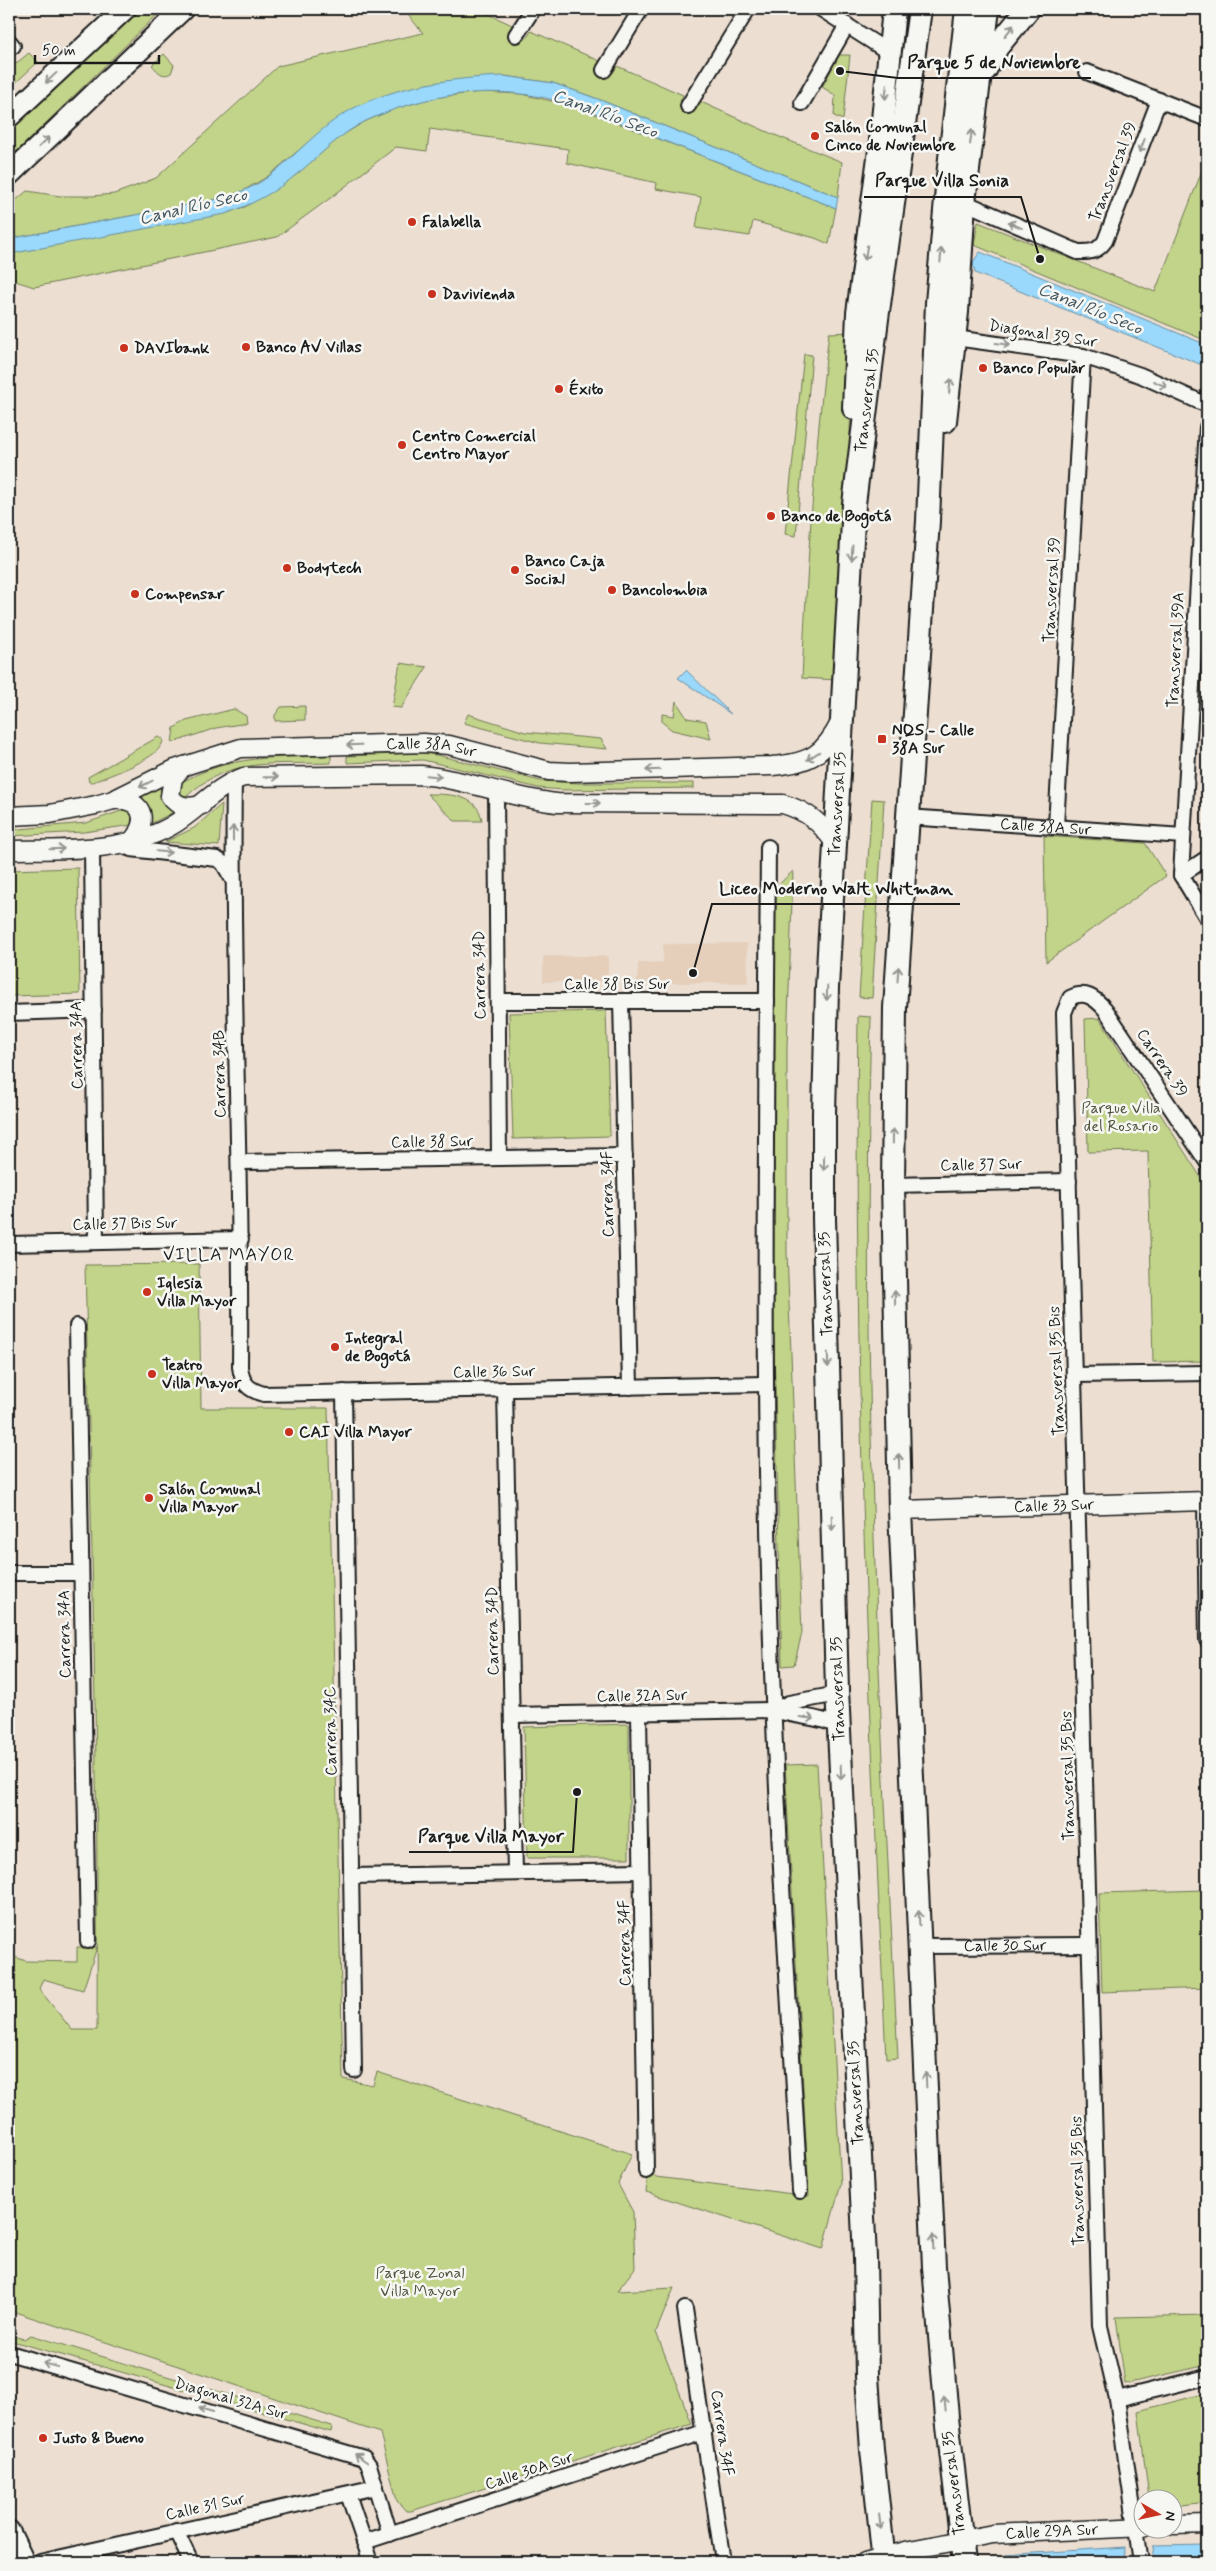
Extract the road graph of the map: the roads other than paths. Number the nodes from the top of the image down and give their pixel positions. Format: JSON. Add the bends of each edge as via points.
{"nodes":[{"id":1,"x":125,"y":9,"type":"edge"},
{"id":2,"x":183,"y":9,"type":"edge"},
{"id":3,"x":532,"y":9,"type":"edge"},
{"id":4,"x":641,"y":9,"type":"edge"},
{"id":5,"x":748,"y":9,"type":"edge"},
{"id":6,"x":821,"y":9,"type":"edge"},
{"id":7,"x":894,"y":9,"type":"edge"},
{"id":8,"x":920,"y":9,"type":"edge"},
{"id":9,"x":967,"y":9,"type":"edge"},
{"id":10,"x":988,"y":9,"type":"edge"},
{"id":11,"x":1028,"y":9,"type":"edge"},
{"id":12,"x":847,"y":26,"type":"junction"},
{"id":13,"x":516,"y":35,"type":"dead end"},
{"id":14,"x":890,"y":53,"type":"junction"},
{"id":15,"x":604,"y":70,"type":"dead end"},
{"id":16,"x":1088,"y":72,"type":"dead end"},
{"id":17,"x":977,"y":87,"type":"junction"},
{"id":18,"x":1159,"y":100,"type":"junction"},
{"id":19,"x":802,"y":103,"type":"dead end"},
{"id":20,"x":688,"y":106,"type":"dead end"},
{"id":21,"x":9,"y":117,"type":"edge"},
{"id":22,"x":1207,"y":119,"type":"edge"},
{"id":23,"x":9,"y":176,"type":"edge"},
{"id":24,"x":964,"y":202,"type":"junction"},
{"id":25,"x":955,"y":338,"type":"junction"},
{"id":26,"x":1083,"y":356,"type":"junction"},
{"id":27,"x":1207,"y":405,"type":"edge"},
{"id":28,"x":1207,"y":427,"type":"edge"},
{"id":29,"x":854,"y":504,"type":"junction"},
{"id":30,"x":928,"y":521,"type":"junction"},
{"id":31,"x":843,"y":719,"type":"junction"},
{"id":32,"x":184,"y":766,"type":"junction"},
{"id":33,"x":234,"y":780,"type":"junction"},
{"id":34,"x":496,"y":791,"type":"junction"},
{"id":35,"x":113,"y":800,"type":"junction"},
{"id":36,"x":202,"y":805,"type":"junction"},
{"id":37,"x":9,"y":816,"type":"edge"},
{"id":38,"x":907,"y":817,"type":"junction"},
{"id":39,"x":1056,"y":826,"type":"junction"},
{"id":40,"x":1183,"y":836,"type":"junction"},
{"id":41,"x":125,"y":842,"type":"junction"},
{"id":42,"x":835,"y":842,"type":"junction"},
{"id":43,"x":92,"y":847,"type":"junction"},
{"id":44,"x":768,"y":847,"type":"dead end"},
{"id":45,"x":9,"y":850,"type":"edge"},
{"id":46,"x":1207,"y":858,"type":"edge"},
{"id":47,"x":1180,"y":875,"type":"junction"},
{"id":48,"x":233,"y":882,"type":"junction"},
{"id":49,"x":1207,"y":918,"type":"edge"},
{"id":50,"x":1080,"y":994,"type":"joint"},
{"id":51,"x":498,"y":1001,"type":"junction"},
{"id":52,"x":621,"y":1001,"type":"junction"},
{"id":53,"x":767,"y":1001,"type":"junction"},
{"id":54,"x":94,"y":1010,"type":"junction"},
{"id":55,"x":9,"y":1013,"type":"edge"},
{"id":56,"x":625,"y":1156,"type":"junction"},
{"id":57,"x":500,"y":1158,"type":"junction"},
{"id":58,"x":240,"y":1162,"type":"junction"},
{"id":59,"x":1207,"y":1162,"type":"edge"},
{"id":60,"x":1069,"y":1181,"type":"junction"},
{"id":61,"x":893,"y":1185,"type":"junction"},
{"id":62,"x":241,"y":1238,"type":"junction"},
{"id":63,"x":96,"y":1242,"type":"junction"},
{"id":64,"x":9,"y":1244,"type":"edge"},
{"id":65,"x":77,"y":1326,"type":"dead end"},
{"id":66,"x":240,"y":1367,"type":"joint"},
{"id":67,"x":1207,"y":1373,"type":"edge"},
{"id":68,"x":1075,"y":1375,"type":"junction"},
{"id":69,"x":766,"y":1384,"type":"junction"},
{"id":70,"x":630,"y":1387,"type":"junction"},
{"id":71,"x":505,"y":1389,"type":"junction"},
{"id":72,"x":344,"y":1392,"type":"junction"},
{"id":73,"x":1206,"y":1501,"type":"edge"},
{"id":74,"x":1079,"y":1505,"type":"junction"},
{"id":75,"x":900,"y":1510,"type":"junction"},
{"id":76,"x":9,"y":1573,"type":"edge"},
{"id":77,"x":81,"y":1573,"type":"junction"},
{"id":78,"x":1207,"y":1640,"type":"edge"},
{"id":79,"x":837,"y":1690,"type":"junction"},
{"id":80,"x":774,"y":1710,"type":"junction"},
{"id":81,"x":639,"y":1713,"type":"junction"},
{"id":82,"x":512,"y":1715,"type":"junction"},
{"id":83,"x":839,"y":1728,"type":"junction"},
{"id":84,"x":641,"y":1870,"type":"junction"},
{"id":85,"x":516,"y":1873,"type":"junction"},
{"id":86,"x":351,"y":1876,"type":"junction"},
{"id":87,"x":88,"y":1941,"type":"dead end"},
{"id":88,"x":1090,"y":1945,"type":"junction"},
{"id":89,"x":920,"y":1946,"type":"junction"},
{"id":90,"x":354,"y":2070,"type":"dead end"},
{"id":91,"x":646,"y":2171,"type":"dead end"},
{"id":92,"x":800,"y":2191,"type":"dead end"},
{"id":93,"x":686,"y":2309,"type":"dead end"},
{"id":94,"x":9,"y":2352,"type":"edge"},
{"id":95,"x":1207,"y":2377,"type":"edge"},
{"id":96,"x":1117,"y":2399,"type":"junction"},
{"id":97,"x":704,"y":2432,"type":"junction"},
{"id":98,"x":376,"y":2488,"type":"junction"},
{"id":99,"x":348,"y":2494,"type":"junction"},
{"id":100,"x":1134,"y":2494,"type":"edge"},
{"id":101,"x":1207,"y":2524,"type":"edge"},
{"id":102,"x":1184,"y":2525,"type":"edge"},
{"id":103,"x":1134,"y":2527,"type":"edge"},
{"id":104,"x":9,"y":2531,"type":"edge"},
{"id":105,"x":176,"y":2531,"type":"junction"},
{"id":106,"x":390,"y":2534,"type":"junction"},
{"id":107,"x":1139,"y":2538,"type":"edge"},
{"id":108,"x":961,"y":2540,"type":"junction"},
{"id":109,"x":364,"y":2542,"type":"junction"},
{"id":110,"x":877,"y":2561,"type":"edge"},
{"id":111,"x":24,"y":2562,"type":"edge"},
{"id":112,"x":40,"y":2562,"type":"edge"},
{"id":113,"x":191,"y":2562,"type":"edge"},
{"id":114,"x":371,"y":2562,"type":"edge"},
{"id":115,"x":723,"y":2562,"type":"edge"},
{"id":116,"x":964,"y":2562,"type":"edge"},
{"id":117,"x":1141,"y":2562,"type":"edge"}],
"edges":[{"from":1,"to":21,"type":"main road","one_way":true},
{"from":23,"to":2,"type":"main road","one_way":true},
{"from":3,"to":13,"type":"street"},
{"from":4,"to":15,"type":"street"},
{"from":5,"to":20,"type":"street"},
{"from":6,"to":12,"type":"street"},
{"from":7,"to":14,"type":"highway"},
{"from":8,"to":29,"type":"highway","name":"Transversal 35"},
{"from":30,"to":9,"type":"highway","name":"Transversal 35","one_way":true,"via":[[937,304]]},
{"from":10,"to":17,"type":"highway"},
{"from":17,"to":11,"type":"highway","one_way":true,"via":[[997,47]]},
{"from":12,"to":14,"type":"street"},
{"from":12,"to":19,"type":"street"},
{"from":14,"to":29,"type":"highway","one_way":true,"via":[[858,313],[854,378]]},
{"from":16,"to":18,"type":"street"},
{"from":24,"to":17,"type":"highway","one_way":true},
{"from":18,"to":22,"type":"street"},
{"from":18,"to":24,"type":"street","name":"Transversal 39","one_way":true,"via":[[1105,241],[1093,252],[1078,252]]},
{"from":24,"to":25,"type":"highway"},
{"from":25,"to":26,"type":"street","name":"Diagonal 39 Sur","one_way":true},
{"from":30,"to":25,"type":"highway","one_way":true},
{"from":26,"to":27,"type":"street","name":"Diagonal 39 Sur","one_way":true,"via":[[1140,375]]},
{"from":26,"to":39,"type":"street","name":"Transversal 39"},
{"from":28,"to":40,"type":"street","name":"Transversal 39A"},
{"from":29,"to":31,"type":"highway","name":"Transversal 35","one_way":true},
{"from":30,"to":38,"type":"highway","name":"Transversal 35"},
{"from":31,"to":32,"type":"street","name":"Calle 38A Sur","one_way":true,"via":[[824,749],[801,763],[782,766],[556,772],[449,745],[424,743],[241,748]]},
{"from":31,"to":42,"type":"highway","name":"Transversal 35"},
{"from":32,"to":35,"type":"street","name":"Calle 38A Sur","one_way":true},
{"from":32,"to":36,"type":"street","via":[[174,778],[170,796],[182,807]]},
{"from":33,"to":34,"type":"street","name":"Calle 38A Sur","one_way":true,"via":[[244,777],[421,774]]},
{"from":33,"to":36,"type":"street"},
{"from":48,"to":33,"type":"street","name":"Carrera 34B","one_way":true},
{"from":34,"to":42,"type":"street","name":"Calle 38A Sur","one_way":true,"via":[[557,803],[783,804],[799,808],[813,817]]},
{"from":34,"to":51,"type":"street","name":"Carrera 34D"},
{"from":35,"to":37,"type":"street","name":"Calle 38A Sur","via":[[50,814]]},
{"from":35,"to":41,"type":"street","via":[[130,801],[142,814],[143,823]]},
{"from":36,"to":41,"type":"street","via":[[170,827]]},
{"from":38,"to":39,"type":"street","name":"Calle 38A Sur"},
{"from":61,"to":38,"type":"highway","name":"Transversal 35","one_way":true,"via":[[895,1008]]},
{"from":39,"to":40,"type":"street","name":"Calle 38A Sur"},
{"from":40,"to":47,"type":"street","name":"Transversal 39A"},
{"from":41,"to":43,"type":"street"},
{"from":41,"to":48,"type":"street","one_way":true,"via":[[131,849],[217,859],[228,869]]},
{"from":42,"to":79,"type":"highway","name":"Transversal 35","one_way":true,"via":[[826,1002],[824,1219]]},
{"from":45,"to":43,"type":"street","one_way":true},
{"from":43,"to":54,"type":"street","name":"Carrera 34A"},
{"from":44,"to":53,"type":"street"},
{"from":46,"to":47,"type":"street"},
{"from":47,"to":49,"type":"street"},
{"from":48,"to":58,"type":"street","name":"Carrera 34B"},
{"from":50,"to":59,"type":"street","name":"Carrera 39","via":[[1096,999],[1105,1009]]},
{"from":50,"to":60,"type":"street","name":"Transversal 35 Bis","via":[[1070,998],[1064,1013]]},
{"from":51,"to":52,"type":"street","name":"Calle 38 Bis Sur"},
{"from":51,"to":57,"type":"street","name":"Carrera 34D"},
{"from":52,"to":53,"type":"street","name":"Calle 38 Bis Sur"},
{"from":52,"to":56,"type":"street","name":"Carrera 34F"},
{"from":53,"to":69,"type":"street"},
{"from":54,"to":55,"type":"street"},
{"from":54,"to":63,"type":"street","name":"Carrera 34A"},
{"from":56,"to":57,"type":"street","name":"Calle 38 Sur"},
{"from":56,"to":70,"type":"street","name":"Carrera 34F"},
{"from":57,"to":58,"type":"street","name":"Calle 38 Sur"},
{"from":58,"to":62,"type":"street","name":"Carrera 34B"},
{"from":60,"to":61,"type":"street","name":"Calle 37 Sur"},
{"from":60,"to":68,"type":"street","name":"Transversal 35 Bis"},
{"from":75,"to":61,"type":"highway","name":"Transversal 35","one_way":true},
{"from":62,"to":63,"type":"street","name":"Calle 37 Bis Sur"},
{"from":62,"to":66,"type":"street","name":"Carrera 34B"},
{"from":63,"to":64,"type":"street","name":"Calle 37 Bis Sur"},
{"from":65,"to":77,"type":"street","name":"Carrera 34A"},
{"from":66,"to":72,"type":"street","name":"Calle 36 Sur","via":[[246,1386],[264,1394]]},
{"from":67,"to":68,"type":"street"},
{"from":68,"to":74,"type":"street","name":"Transversal 35 Bis"},
{"from":69,"to":70,"type":"street","name":"Calle 36 Sur"},
{"from":69,"to":80,"type":"street"},
{"from":70,"to":71,"type":"street","name":"Calle 36 Sur"},
{"from":71,"to":72,"type":"street","name":"Calle 36 Sur"},
{"from":71,"to":82,"type":"street","name":"Carrera 34D"},
{"from":72,"to":86,"type":"street","name":"Carrera 34C"},
{"from":73,"to":74,"type":"street","name":"Calle 33 Sur"},
{"from":73,"to":78,"type":"street"},
{"from":74,"to":75,"type":"street","name":"Calle 33 Sur"},
{"from":74,"to":88,"type":"street","name":"Transversal 35 Bis"},
{"from":89,"to":75,"type":"highway","name":"Transversal 35","one_way":true},
{"from":76,"to":77,"type":"street"},
{"from":77,"to":87,"type":"street","name":"Carrera 34A"},
{"from":79,"to":80,"type":"street","via":[[827,1696],[789,1703]]},
{"from":79,"to":83,"type":"highway","name":"Transversal 35"},
{"from":80,"to":81,"type":"street","name":"Calle 32A Sur"},
{"from":80,"to":83,"type":"street","one_way":true,"via":[[824,1721]]},
{"from":80,"to":92,"type":"street"},
{"from":81,"to":82,"type":"street","name":"Calle 32A Sur"},
{"from":81,"to":84,"type":"street","name":"Carrera 34F"},
{"from":82,"to":85,"type":"street","name":"Carrera 34D"},
{"from":83,"to":110,"type":"highway","name":"Transversal 35","one_way":true},
{"from":84,"to":85,"type":"street"},
{"from":84,"to":91,"type":"street","name":"Carrera 34F"},
{"from":85,"to":86,"type":"street"},
{"from":86,"to":90,"type":"street","name":"Carrera 34C"},
{"from":88,"to":89,"type":"street","name":"Calle 30 Sur"},
{"from":88,"to":96,"type":"street","name":"Transversal 35 Bis","via":[[1100,2326]]},
{"from":108,"to":89,"type":"highway","name":"Transversal 35","one_way":true,"via":[[946,2417],[934,2267]]},
{"from":93,"to":97,"type":"street","name":"Carrera 34F"},
{"from":98,"to":94,"type":"street","name":"Diagonal 32A Sur","one_way":true,"via":[[369,2465],[353,2452]]},
{"from":95,"to":96,"type":"street"},
{"from":96,"to":100,"type":"street","name":"Transversal 35 Bis"},
{"from":97,"to":106,"type":"street","name":"Calle 30A Sur"},
{"from":97,"to":115,"type":"street","name":"Carrera 34F"},
{"from":98,"to":99,"type":"street","name":"Calle 31 Sur"},
{"from":98,"to":106,"type":"street","name":"Diagonal 32A Sur"},
{"from":99,"to":105,"type":"street","name":"Calle 31 Sur"},
{"from":99,"to":109,"type":"street"},
{"from":101,"to":102,"type":"street"},
{"from":103,"to":108,"type":"street","name":"Calle 29A Sur","via":[[993,2534]]},
{"from":104,"to":111,"type":"main road"},
{"from":105,"to":112,"type":"street","name":"Calle 31 Sur"},
{"from":105,"to":113,"type":"street"},
{"from":106,"to":109,"type":"street","name":"Calle 30A Sur"},
{"from":107,"to":117,"type":"street","name":"Transversal 35 Bis"},
{"from":108,"to":110,"type":"street"},
{"from":108,"to":116,"type":"highway","name":"Transversal 35"},
{"from":109,"to":114,"type":"street"}]}
